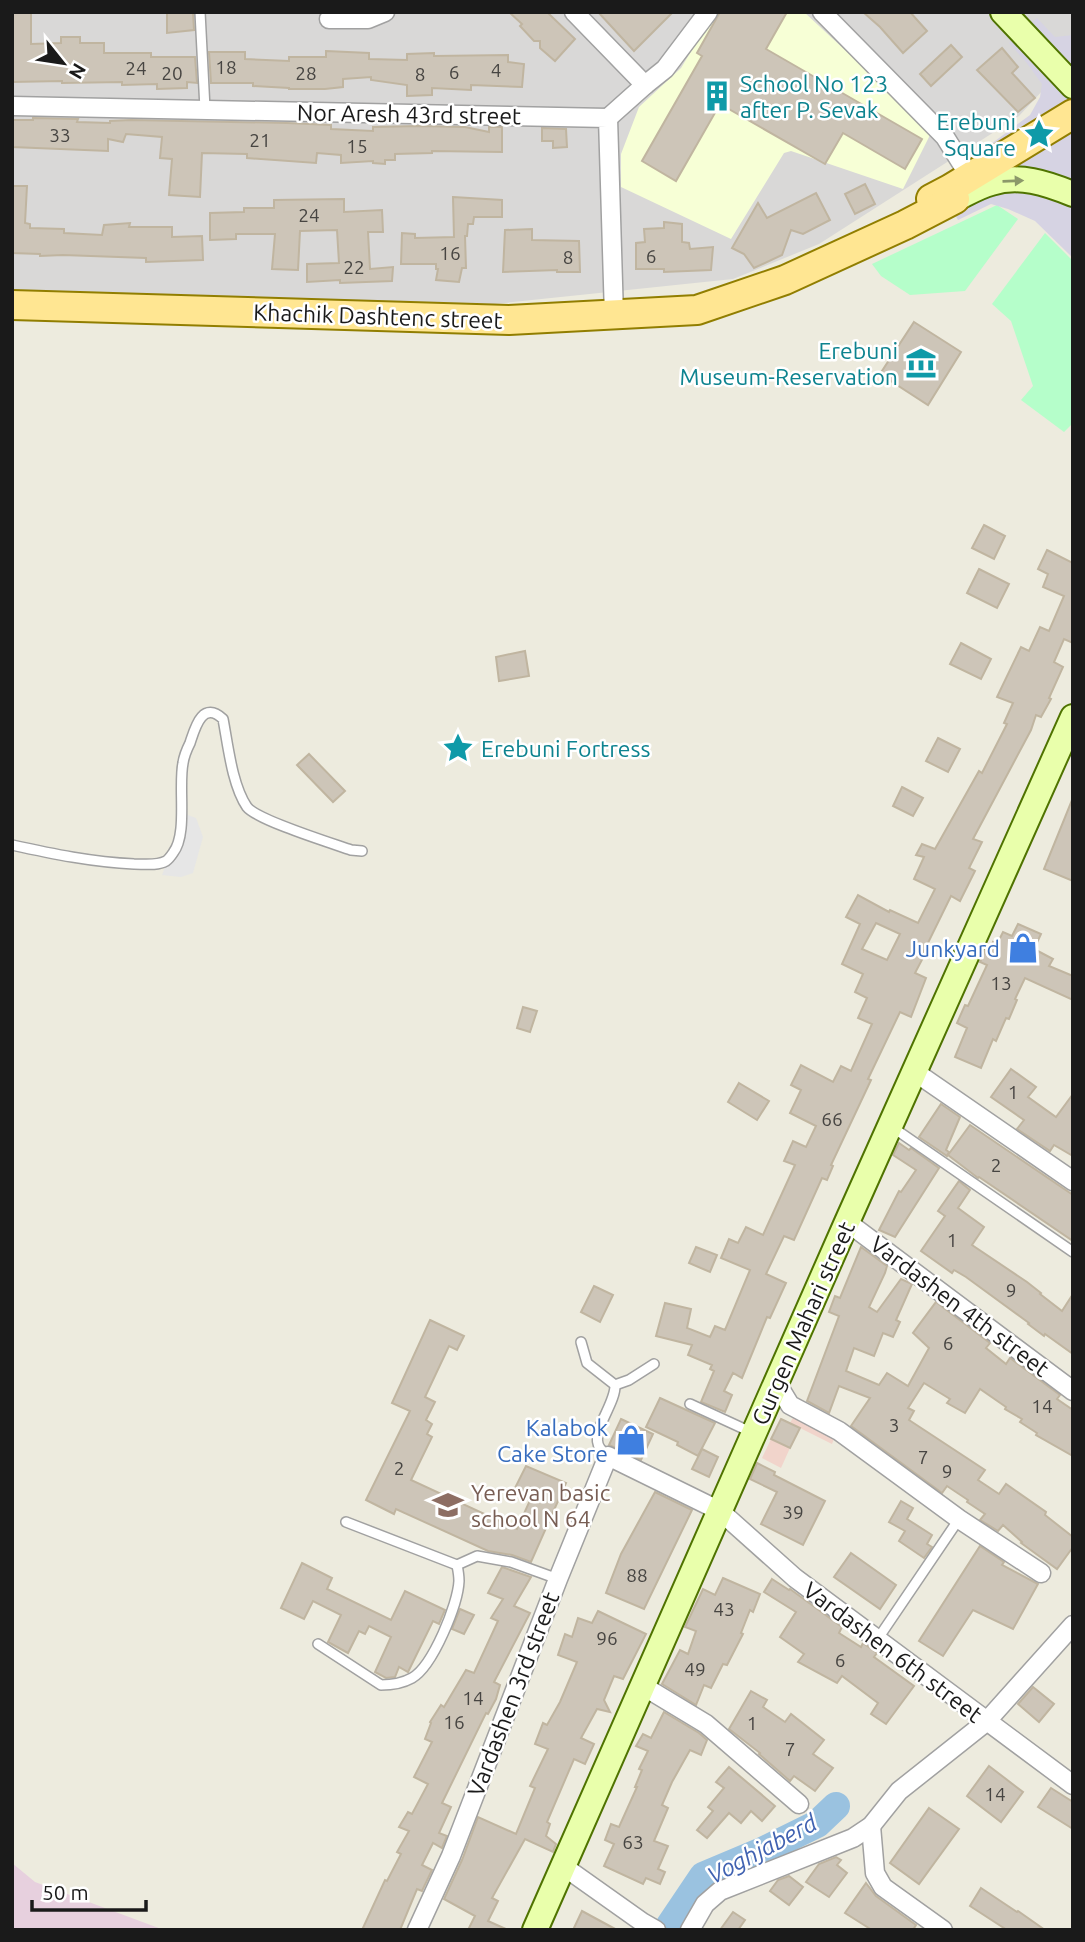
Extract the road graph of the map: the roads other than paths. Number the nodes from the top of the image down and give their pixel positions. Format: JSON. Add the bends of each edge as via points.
{"nodes":[{"id":1,"x":201,"y":12,"type":"edge"},
{"id":2,"x":385,"y":12,"type":"edge"},
{"id":3,"x":574,"y":12,"type":"edge"},
{"id":4,"x":708,"y":12,"type":"edge"},
{"id":5,"x":822,"y":12,"type":"edge"},
{"id":6,"x":1003,"y":12,"type":"edge"},
{"id":7,"x":329,"y":19,"type":"dead end"},
{"id":8,"x":1038,"y":49,"type":"junction"},
{"id":9,"x":1073,"y":61,"type":"edge"},
{"id":10,"x":645,"y":85,"type":"junction"},
{"id":11,"x":1073,"y":86,"type":"edge"},
{"id":12,"x":12,"y":106,"type":"edge"},
{"id":13,"x":205,"y":109,"type":"junction"},
{"id":14,"x":1073,"y":114,"type":"edge"},
{"id":15,"x":608,"y":118,"type":"junction"},
{"id":16,"x":958,"y":189,"type":"junction"},
{"id":17,"x":1073,"y":194,"type":"edge"},
{"id":18,"x":12,"y":305,"type":"edge"},
{"id":19,"x":614,"y":316,"type":"junction"},
{"id":20,"x":1073,"y":717,"type":"edge"},
{"id":21,"x":12,"y":845,"type":"edge"},
{"id":22,"x":362,"y":851,"type":"dead end"},
{"id":23,"x":915,"y":1072,"type":"junction"},
{"id":24,"x":891,"y":1126,"type":"junction"},
{"id":25,"x":1073,"y":1181,"type":"edge"},
{"id":26,"x":847,"y":1222,"type":"junction"},
{"id":27,"x":1073,"y":1252,"type":"edge"},
{"id":28,"x":581,"y":1342,"type":"dead end"},
{"id":29,"x":654,"y":1364,"type":"dead end"},
{"id":30,"x":776,"y":1382,"type":"junction"},
{"id":31,"x":615,"y":1385,"type":"junction"},
{"id":32,"x":1073,"y":1391,"type":"edge"},
{"id":33,"x":690,"y":1404,"type":"dead end"},
{"id":34,"x":754,"y":1434,"type":"junction"},
{"id":35,"x":608,"y":1456,"type":"junction"},
{"id":36,"x":720,"y":1511,"type":"junction"},
{"id":37,"x":959,"y":1519,"type":"junction"},
{"id":38,"x":346,"y":1522,"type":"dead end"},
{"id":39,"x":457,"y":1565,"type":"junction"},
{"id":40,"x":1041,"y":1573,"type":"dead end"},
{"id":41,"x":558,"y":1579,"type":"junction"},
{"id":42,"x":1072,"y":1626,"type":"edge"},
{"id":43,"x":877,"y":1640,"type":"junction"},
{"id":44,"x":318,"y":1644,"type":"dead end"},
{"id":45,"x":643,"y":1686,"type":"junction"},
{"id":46,"x":986,"y":1722,"type":"junction"},
{"id":47,"x":1073,"y":1785,"type":"edge"},
{"id":48,"x":799,"y":1804,"type":"dead end"},
{"id":49,"x":871,"y":1826,"type":"junction"},
{"id":50,"x":563,"y":1866,"type":"junction"},
{"id":51,"x":646,"y":1927,"type":"edge"},
{"id":52,"x":416,"y":1930,"type":"edge"},
{"id":53,"x":535,"y":1930,"type":"edge"},
{"id":54,"x":690,"y":1930,"type":"edge"},
{"id":55,"x":943,"y":1930,"type":"edge"}],
"edges":[{"from":1,"to":13,"type":"lane"},
{"from":2,"to":7,"type":"street","via":[[369,19]]},
{"from":3,"to":10,"type":"street"},
{"from":4,"to":10,"type":"street","via":[[665,69]]},
{"from":5,"to":16,"type":"street","via":[[945,137]]},
{"from":6,"to":8,"type":"main road"},
{"from":8,"to":9,"type":"main road"},
{"from":8,"to":11,"type":"main road"},
{"from":10,"to":15,"type":"street"},
{"from":12,"to":13,"type":"street","name":"Nor Aresh 43rd street"},
{"from":13,"to":15,"type":"street","name":"Nor Aresh 43rd street"},
{"from":14,"to":16,"type":"main road"},
{"from":15,"to":19,"type":"street"},
{"from":16,"to":17,"type":"main road","one_way":true,"via":[[1022,180]]},
{"from":16,"to":19,"type":"main road","name":"Khachik Dashtenc street","via":[[905,225],[785,280],[697,310]]},
{"from":18,"to":19,"type":"main road","name":"Khachik Dashtenc street","via":[[509,320]]},
{"from":20,"to":23,"type":"main road","name":"Gurgen Mahari street"},
{"from":21,"to":22,"type":"lane","via":[[75,859],[166,861],[175,851],[180,829],[182,764],[198,720],[211,712],[222,719],[239,793],[249,810]]},
{"from":23,"to":24,"type":"main road","name":"Gurgen Mahari street"},
{"from":23,"to":25,"type":"street"},
{"from":24,"to":26,"type":"main road","name":"Gurgen Mahari street"},
{"from":24,"to":27,"type":"lane"},
{"from":26,"to":30,"type":"main road","name":"Gurgen Mahari street"},
{"from":26,"to":32,"type":"street","name":"Vardashen 4th street"},
{"from":28,"to":31,"type":"lane","via":[[587,1363]]},
{"from":29,"to":31,"type":"lane"},
{"from":30,"to":34,"type":"main road","name":"Gurgen Mahari street"},
{"from":30,"to":37,"type":"street","via":[[790,1405],[839,1431]]},
{"from":31,"to":35,"type":"lane","via":[[597,1436],[598,1447]]},
{"from":33,"to":34,"type":"lane"},
{"from":34,"to":36,"type":"main road","name":"Gurgen Mahari street"},
{"from":35,"to":36,"type":"street","name":"Vardashen 6th street"},
{"from":35,"to":41,"type":"street","name":"Vardashen 3rd street"},
{"from":36,"to":43,"type":"street","name":"Vardashen 6th street","via":[[795,1578]]},
{"from":36,"to":45,"type":"main road","name":"Gurgen Mahari street"},
{"from":37,"to":40,"type":"street"},
{"from":37,"to":43,"type":"lane"},
{"from":38,"to":39,"type":"lane"},
{"from":39,"to":41,"type":"lane","via":[[477,1556],[511,1562]]},
{"from":39,"to":44,"type":"lane","via":[[459,1582],[446,1626],[429,1661],[414,1678],[381,1685]]},
{"from":41,"to":52,"type":"street","name":"Vardashen 3rd street","via":[[451,1856]]},
{"from":42,"to":46,"type":"street"},
{"from":43,"to":46,"type":"street","name":"Vardashen 6th street"},
{"from":45,"to":48,"type":"street","via":[[706,1724]]},
{"from":45,"to":50,"type":"main road","name":"Gurgen Mahari street"},
{"from":46,"to":47,"type":"street","name":"Vardashen 6th street"},
{"from":46,"to":49,"type":"street","via":[[899,1791]]},
{"from":49,"to":54,"type":"street","via":[[853,1838],[720,1891],[705,1904]]},
{"from":49,"to":55,"type":"street","via":[[875,1873],[883,1887]]},
{"from":50,"to":51,"type":"street"},
{"from":50,"to":53,"type":"main road","name":"Gurgen Mahari street"}]}
